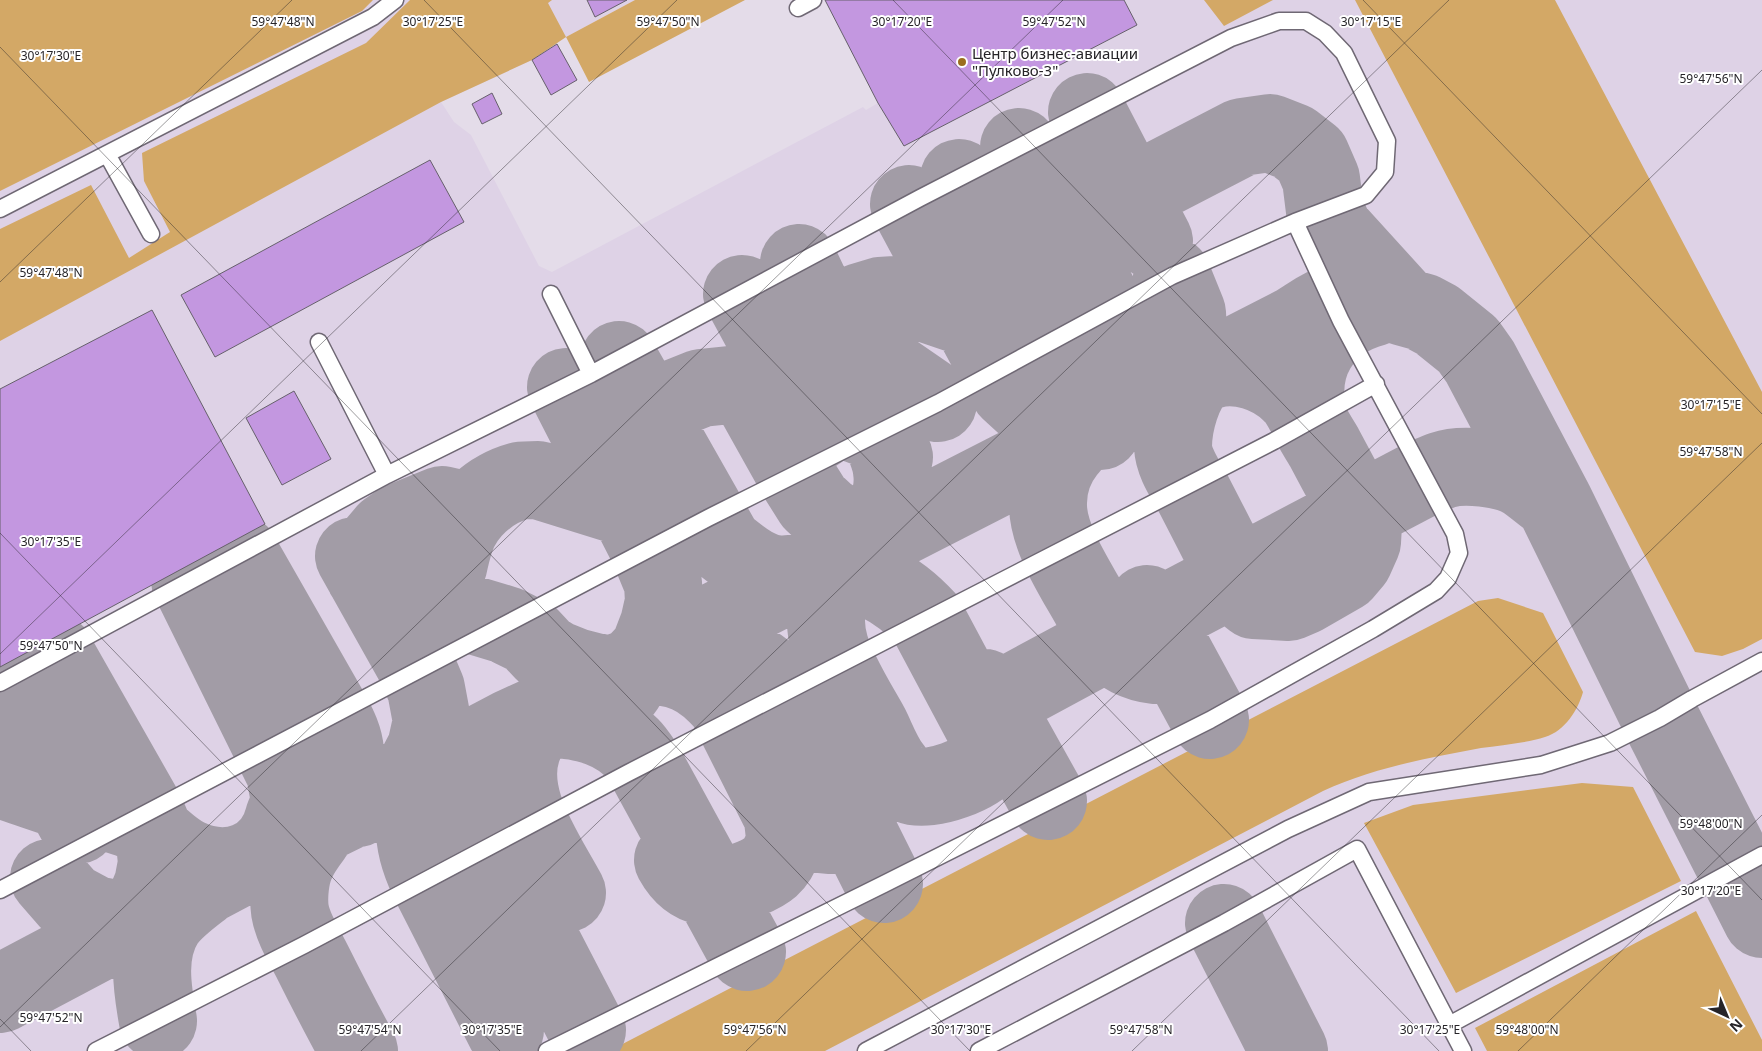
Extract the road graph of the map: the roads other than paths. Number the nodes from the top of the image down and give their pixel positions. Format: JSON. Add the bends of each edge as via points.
{"nodes":[{"id":1,"x":395,"y":0,"type":"edge"},
{"id":2,"x":813,"y":0,"type":"edge"},
{"id":3,"x":798,"y":8,"type":"dead end"},
{"id":4,"x":107,"y":154,"type":"junction"},
{"id":5,"x":0,"y":208,"type":"edge"},
{"id":6,"x":1295,"y":222,"type":"junction"},
{"id":7,"x":151,"y":234,"type":"dead end"},
{"id":8,"x":551,"y":294,"type":"dead end"},
{"id":9,"x":319,"y":342,"type":"dead end"},
{"id":10,"x":591,"y":374,"type":"junction"},
{"id":11,"x":1376,"y":384,"type":"junction"},
{"id":12,"x":387,"y":474,"type":"junction"},
{"id":13,"x":1762,"y":661,"type":"edge"},
{"id":14,"x":0,"y":683,"type":"edge"},
{"id":15,"x":1762,"y":855,"type":"edge"},
{"id":16,"x":0,"y":890,"type":"edge"},
{"id":17,"x":1450,"y":1025,"type":"junction"},
{"id":18,"x":96,"y":1051,"type":"edge"},
{"id":19,"x":547,"y":1051,"type":"edge"},
{"id":20,"x":866,"y":1051,"type":"edge"},
{"id":21,"x":979,"y":1051,"type":"edge"},
{"id":22,"x":1463,"y":1051,"type":"edge"}],
"edges":[{"from":1,"to":4,"type":"lane","via":[[373,17]]},
{"from":2,"to":3,"type":"lane"},
{"from":4,"to":5,"type":"lane"},
{"from":4,"to":7,"type":"lane"},
{"from":6,"to":10,"type":"lane","via":[[1366,195],[1385,172],[1387,141],[1344,53],[1325,33],[1306,21],[1280,21],[1222,42],[920,198]]},
{"from":6,"to":11,"type":"lane","via":[[1341,321]]},
{"from":6,"to":16,"type":"lane","via":[[1172,276],[929,407],[708,518]]},
{"from":8,"to":10,"type":"lane"},
{"from":9,"to":12,"type":"lane"},
{"from":10,"to":12,"type":"lane"},
{"from":11,"to":18,"type":"lane","via":[[1266,446]]},
{"from":11,"to":19,"type":"lane","via":[[1455,534],[1459,553],[1448,578],[1436,591],[1210,720]]},
{"from":12,"to":14,"type":"lane"},
{"from":13,"to":20,"type":"lane","via":[[1610,743],[1541,766],[1369,792],[1288,829]]},
{"from":15,"to":17,"type":"lane"},
{"from":17,"to":21,"type":"lane","via":[[1357,849]]},
{"from":17,"to":22,"type":"lane"}]}
